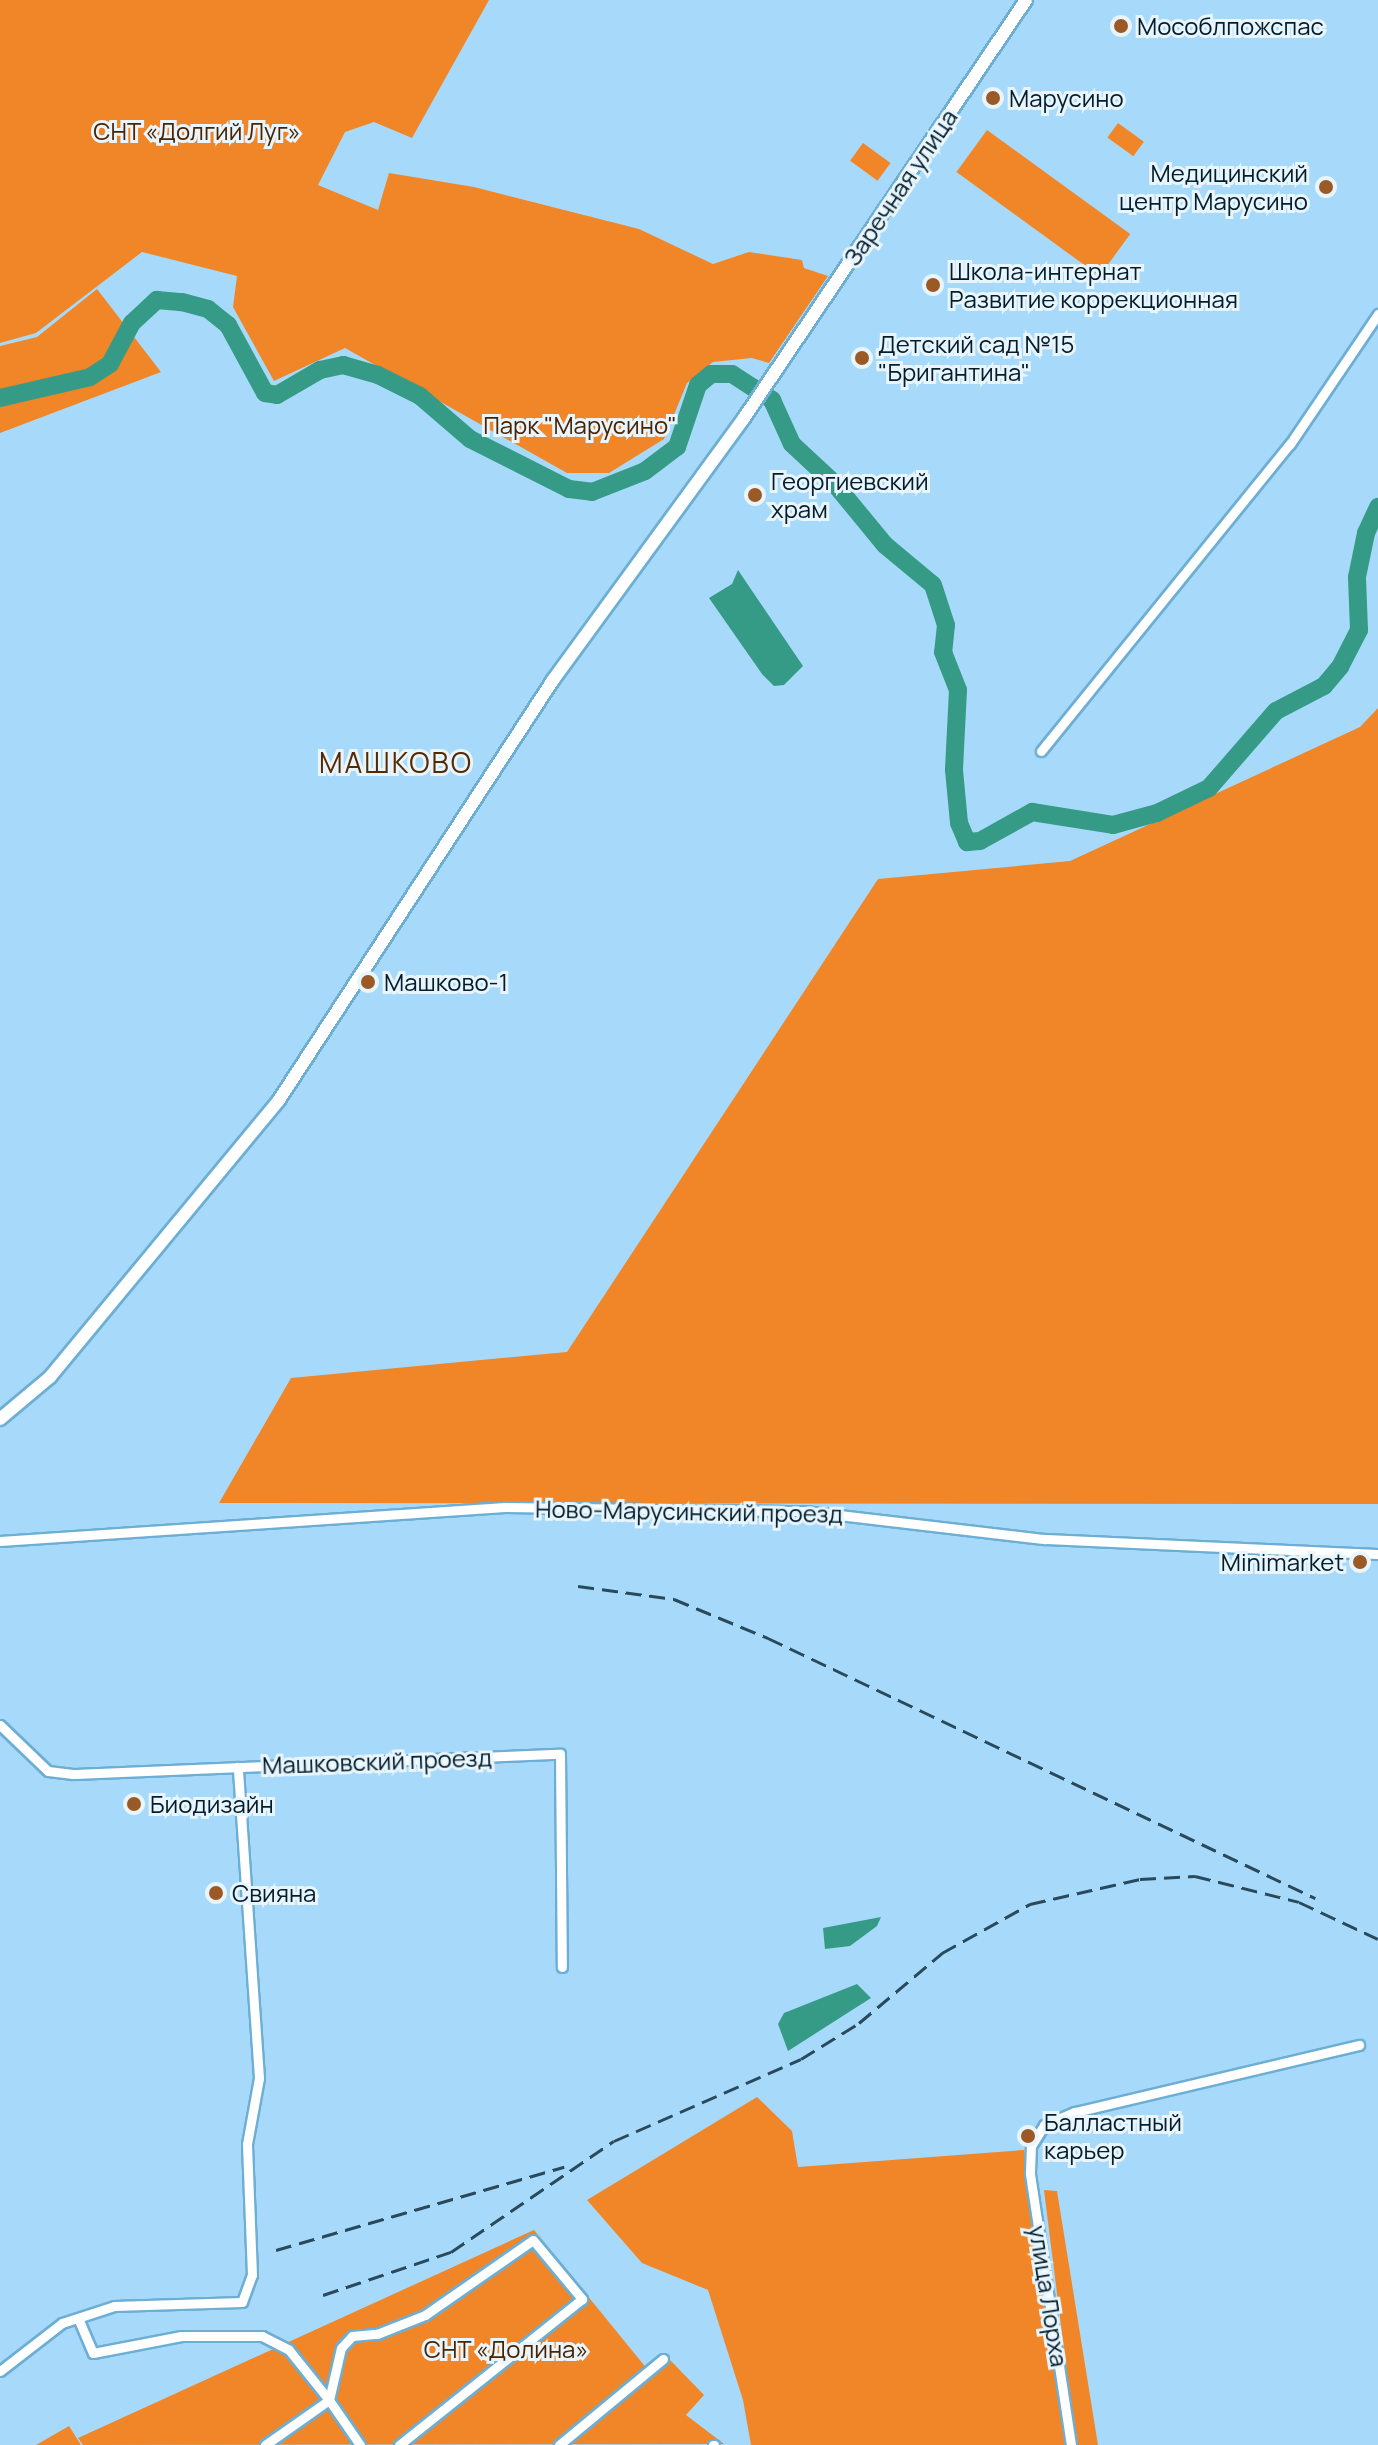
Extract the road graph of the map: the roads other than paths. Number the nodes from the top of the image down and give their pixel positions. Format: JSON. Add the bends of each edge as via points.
{"nodes":[{"id":1,"x":1026,"y":0,"type":"edge"},
{"id":2,"x":1378,"y":314,"type":"edge"},
{"id":3,"x":1041,"y":751,"type":"dead end"},
{"id":4,"x":0,"y":1419,"type":"edge"},
{"id":5,"x":0,"y":1541,"type":"edge"},
{"id":6,"x":1378,"y":1554,"type":"edge"},
{"id":7,"x":0,"y":1725,"type":"edge"},
{"id":8,"x":238,"y":1767,"type":"junction"},
{"id":9,"x":562,"y":1967,"type":"dead end"},
{"id":10,"x":1359,"y":2045,"type":"dead end"},
{"id":11,"x":78,"y":2318,"type":"junction"},
{"id":12,"x":663,"y":2359,"type":"dead end"},
{"id":13,"x":0,"y":2371,"type":"edge"},
{"id":14,"x":329,"y":2400,"type":"junction"},
{"id":15,"x":265,"y":2445,"type":"edge"},
{"id":16,"x":360,"y":2445,"type":"edge"},
{"id":17,"x":399,"y":2445,"type":"edge"},
{"id":18,"x":559,"y":2445,"type":"edge"},
{"id":19,"x":1071,"y":2445,"type":"edge"}],
"edges":[{"from":1,"to":4,"type":"street","name":"Заречная улица","via":[[744,418],[591,625],[271,1111],[50,1377]]},
{"from":2,"to":3,"type":"street","via":[[1290,444]]},
{"from":5,"to":6,"type":"street","name":"Ново-Марусинский проезд","via":[[505,1507],[805,1511],[1045,1539]]},
{"from":7,"to":8,"type":"street","name":"Машковский проезд","via":[[48,1771]]},
{"from":8,"to":9,"type":"street","name":"Машковский проезд","via":[[560,1754]]},
{"from":8,"to":11,"type":"street","via":[[259,2078],[247,2144],[252,2275],[242,2302],[114,2306]]},
{"from":10,"to":19,"type":"street","name":"улица Лорха","via":[[1075,2112],[1044,2125],[1031,2146],[1030,2173]]},
{"from":11,"to":13,"type":"street","via":[[62,2323]]},
{"from":11,"to":14,"type":"street","via":[[93,2353],[181,2336],[262,2336],[289,2350]]},
{"from":12,"to":18,"type":"street"},
{"from":14,"to":15,"type":"street"},
{"from":14,"to":16,"type":"street"},
{"from":14,"to":17,"type":"street","via":[[341,2348],[352,2336],[377,2334],[425,2315],[533,2240],[582,2299]]}]}
